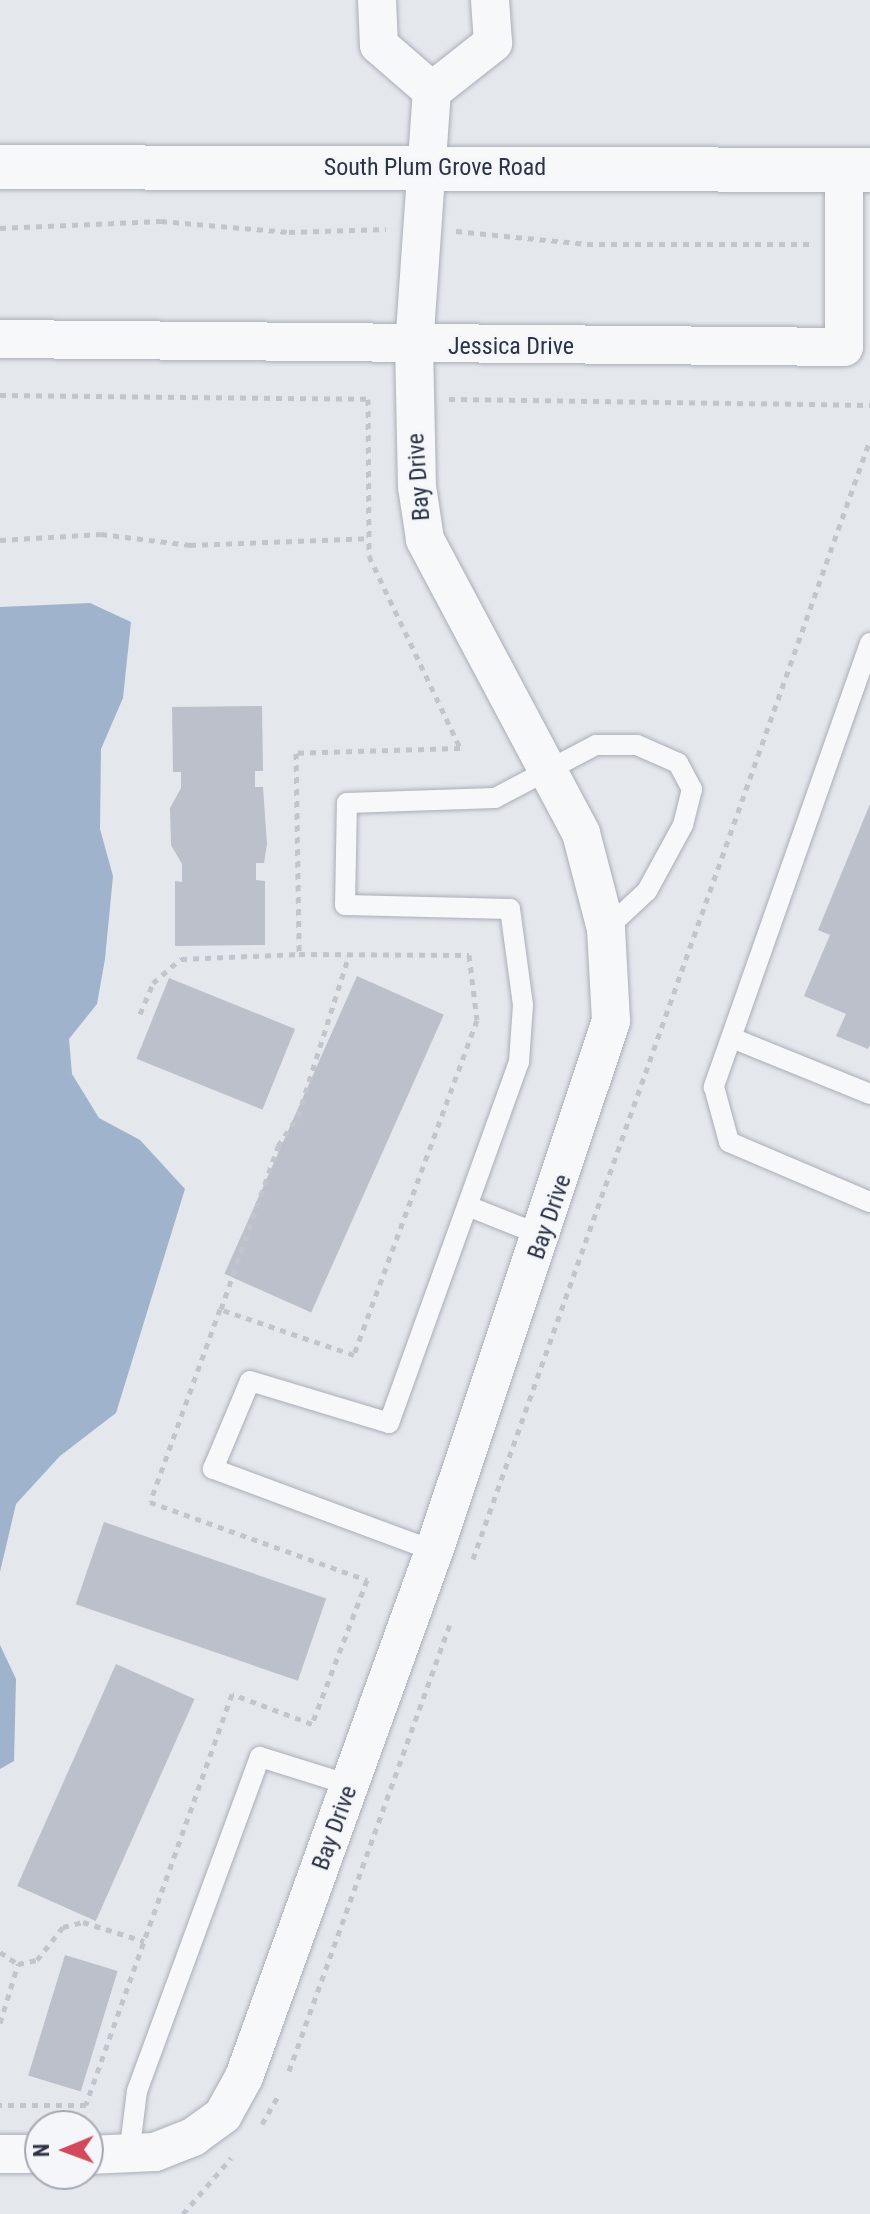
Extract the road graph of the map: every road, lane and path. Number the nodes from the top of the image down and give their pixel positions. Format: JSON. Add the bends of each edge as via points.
{"nodes":[{"id":1,"x":377,"y":0,"type":"edge"},
{"id":2,"x":490,"y":0,"type":"edge"},
{"id":3,"x":432,"y":91,"type":"junction"},
{"id":4,"x":0,"y":167,"type":"edge"},
{"id":5,"x":429,"y":168,"type":"junction"},
{"id":6,"x":857,"y":169,"type":"edge"},
{"id":7,"x":0,"y":339,"type":"edge"},
{"id":8,"x":414,"y":347,"type":"junction"},
{"id":9,"x":0,"y":395,"type":"edge"},
{"id":10,"x":368,"y":399,"type":"junction"},
{"id":11,"x":415,"y":399,"type":"junction"},
{"id":12,"x":870,"y":405,"type":"edge"},
{"id":13,"x":870,"y":440,"type":"edge"},
{"id":14,"x":370,"y":538,"type":"junction"},
{"id":15,"x":0,"y":540,"type":"edge"},
{"id":16,"x":870,"y":643,"type":"edge"},
{"id":17,"x":545,"y":773,"type":"junction"},
{"id":18,"x":606,"y":929,"type":"junction"},
{"id":19,"x":299,"y":954,"type":"junction"},
{"id":20,"x":349,"y":955,"type":"junction"},
{"id":21,"x":140,"y":1014,"type":"dead end"},
{"id":22,"x":732,"y":1038,"type":"junction"},
{"id":23,"x":870,"y":1094,"type":"edge"},
{"id":24,"x":870,"y":1202,"type":"edge"},
{"id":25,"x":470,"y":1207,"type":"junction"},
{"id":26,"x":543,"y":1236,"type":"junction"},
{"id":27,"x":220,"y":1309,"type":"junction"},
{"id":28,"x":434,"y":1551,"type":"junction"},
{"id":29,"x":471,"y":1564,"type":"dead end"},
{"id":30,"x":455,"y":1609,"type":"dead end"},
{"id":31,"x":350,"y":1785,"type":"junction"},
{"id":32,"x":144,"y":1941,"type":"junction"},
{"id":33,"x":0,"y":1952,"type":"edge"},
{"id":34,"x":18,"y":1964,"type":"junction"},
{"id":35,"x":0,"y":2023,"type":"edge"},
{"id":36,"x":286,"y":2077,"type":"dead end"},
{"id":37,"x":281,"y":2092,"type":"dead end"},
{"id":38,"x":0,"y":2105,"type":"edge"},
{"id":39,"x":251,"y":2138,"type":"dead end"},
{"id":40,"x":240,"y":2148,"type":"dead end"},
{"id":41,"x":0,"y":2154,"type":"edge"},
{"id":42,"x":24,"y":2154,"type":"edge"},
{"id":43,"x":104,"y":2155,"type":"edge"},
{"id":44,"x":129,"y":2155,"type":"junction"},
{"id":45,"x":183,"y":2214,"type":"edge"}],
"edges":[{"from":1,"to":3,"type":"street","via":[[379,45]]},
{"from":2,"to":3,"type":"street","via":[[493,43]]},
{"from":3,"to":5,"type":"street","name":"Bay Drive"},
{"from":4,"to":5,"type":"street","name":"South Plum Grove Road"},
{"from":5,"to":6,"type":"street","name":"South Plum Grove Road"},
{"from":5,"to":8,"type":"street","name":"Bay Drive"},
{"from":6,"to":8,"type":"street","name":"Jessica Drive","via":[[844,347]]},
{"from":7,"to":8,"type":"street","name":"Jessica Drive"},
{"from":8,"to":11,"type":"street","name":"Bay Drive"},
{"from":9,"to":10,"type":"path"},
{"from":10,"to":11,"type":"path"},
{"from":10,"to":14,"type":"path"},
{"from":11,"to":12,"type":"path"},
{"from":11,"to":17,"type":"street","name":"Bay Drive","via":[[425,539]]},
{"from":13,"to":29,"type":"path"},
{"from":14,"to":15,"type":"path","via":[[190,545],[101,534]]},
{"from":14,"to":19,"type":"path","via":[[369,556],[460,748],[296,753]]},
{"from":16,"to":22,"type":"lane"},
{"from":17,"to":18,"type":"street","name":"Bay Drive","via":[[581,833]]},
{"from":17,"to":18,"type":"lane","via":[[596,745],[637,745],[678,763],[692,789],[683,825],[647,891]]},
{"from":17,"to":25,"type":"lane","via":[[495,798],[347,803],[345,905],[510,909],[523,1005],[519,1062]]},
{"from":18,"to":26,"type":"street","name":"Bay Drive","via":[[611,1021]]},
{"from":19,"to":20,"type":"path"},
{"from":19,"to":21,"type":"path","via":[[181,959],[153,983]]},
{"from":20,"to":27,"type":"path","via":[[298,1116],[278,1146]]},
{"from":20,"to":27,"type":"path","via":[[469,955],[477,1020],[472,1034],[354,1355]]},
{"from":22,"to":23,"type":"lane"},
{"from":22,"to":24,"type":"lane","via":[[714,1087],[729,1142]]},
{"from":25,"to":26,"type":"lane"},
{"from":25,"to":28,"type":"lane","via":[[389,1423],[250,1381],[213,1469]]},
{"from":26,"to":28,"type":"street","name":"Bay Drive"},
{"from":27,"to":32,"type":"path","via":[[150,1502],[367,1580],[312,1724],[232,1694]]},
{"from":28,"to":31,"type":"street","name":"Bay Drive"},
{"from":30,"to":36,"type":"path"},
{"from":31,"to":44,"type":"street","name":"Bay Drive","via":[[244,2077],[223,2115],[193,2137]]},
{"from":31,"to":44,"type":"lane","via":[[260,1757],[137,2091]]},
{"from":32,"to":34,"type":"path","via":[[83,1922],[63,1927],[37,1960]]},
{"from":32,"to":38,"type":"path","via":[[86,2105]]},
{"from":33,"to":34,"type":"path"},
{"from":34,"to":35,"type":"path"},
{"from":37,"to":39,"type":"path"},
{"from":40,"to":45,"type":"path"},
{"from":41,"to":42,"type":"street"},
{"from":43,"to":44,"type":"street","name":"Bay Drive"}]}
